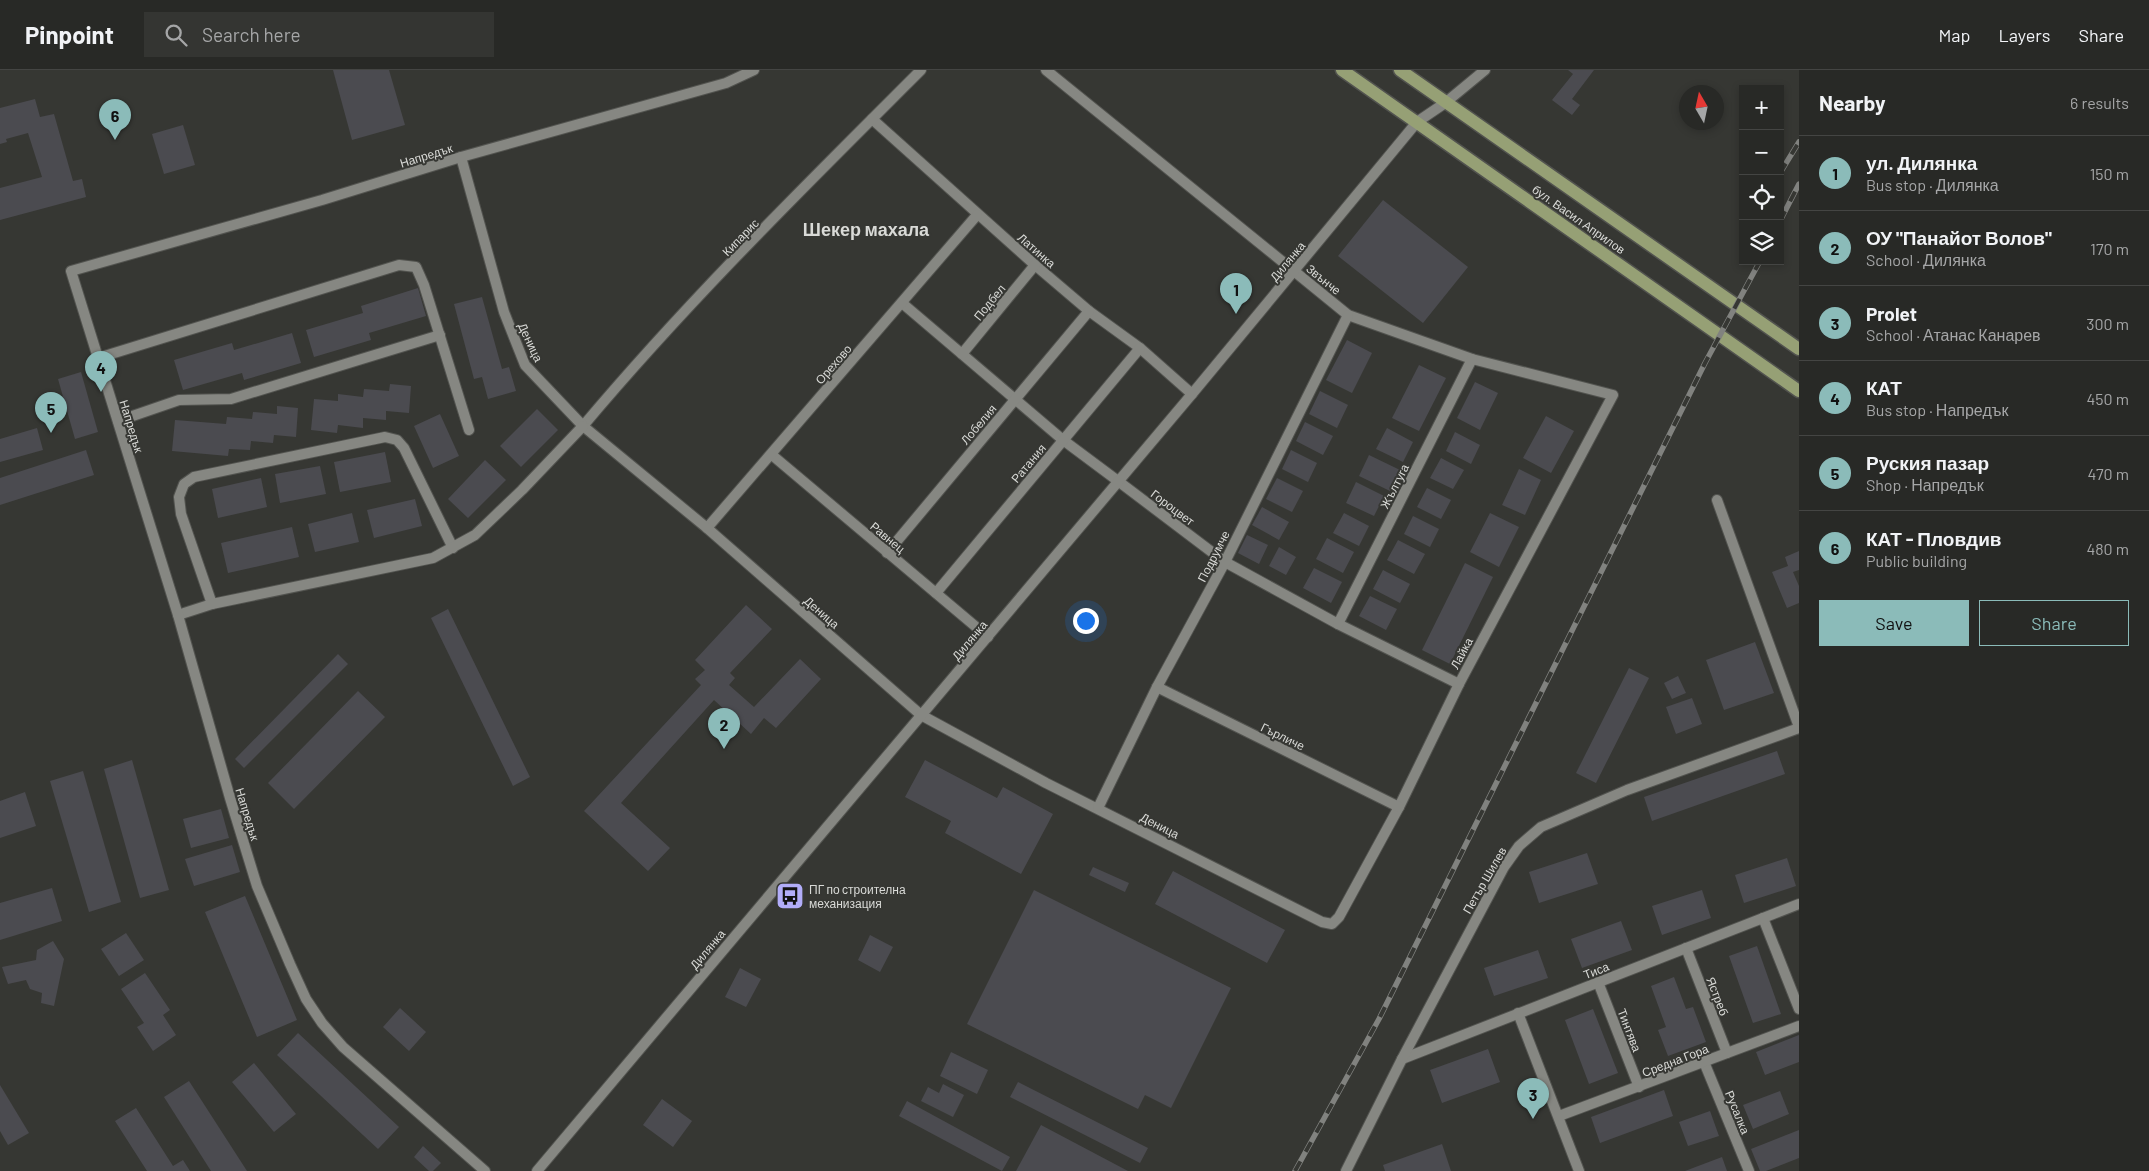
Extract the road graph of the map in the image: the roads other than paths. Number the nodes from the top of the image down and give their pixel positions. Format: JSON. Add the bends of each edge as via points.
{"nodes":[{"id":1,"x":754,"y":70,"type":"edge"},
{"id":2,"x":921,"y":70,"type":"edge"},
{"id":3,"x":1046,"y":70,"type":"edge"},
{"id":4,"x":1342,"y":70,"type":"edge"},
{"id":5,"x":1400,"y":70,"type":"edge"},
{"id":6,"x":1485,"y":70,"type":"edge"},
{"id":7,"x":1445,"y":103,"type":"junction"},
{"id":8,"x":872,"y":119,"type":"junction"},
{"id":9,"x":1417,"y":122,"type":"junction"},
{"id":10,"x":461,"y":157,"type":"junction"},
{"id":11,"x":977,"y":215,"type":"junction"},
{"id":12,"x":1035,"y":265,"type":"junction"},
{"id":13,"x":1294,"y":271,"type":"junction"},
{"id":14,"x":902,"y":303,"type":"junction"},
{"id":15,"x":1089,"y":311,"type":"junction"},
{"id":16,"x":1348,"y":315,"type":"junction"},
{"id":17,"x":440,"y":335,"type":"junction"},
{"id":18,"x":1140,"y":348,"type":"junction"},
{"id":19,"x":1799,"y":349,"type":"edge"},
{"id":20,"x":962,"y":354,"type":"junction"},
{"id":21,"x":98,"y":358,"type":"junction"},
{"id":22,"x":1472,"y":359,"type":"junction"},
{"id":23,"x":1799,"y":391,"type":"edge"},
{"id":24,"x":1192,"y":394,"type":"junction"},
{"id":25,"x":1613,"y":395,"type":"joint"},
{"id":26,"x":1016,"y":398,"type":"junction"},
{"id":27,"x":118,"y":421,"type":"junction"},
{"id":28,"x":583,"y":426,"type":"junction"},
{"id":29,"x":469,"y":430,"type":"dead end"},
{"id":30,"x":1063,"y":440,"type":"junction"},
{"id":31,"x":772,"y":454,"type":"junction"},
{"id":32,"x":1118,"y":481,"type":"junction"},
{"id":33,"x":1717,"y":500,"type":"dead end"},
{"id":34,"x":707,"y":528,"type":"junction"},
{"id":35,"x":453,"y":548,"type":"junction"},
{"id":36,"x":887,"y":553,"type":"junction"},
{"id":37,"x":1225,"y":562,"type":"junction"},
{"id":38,"x":936,"y":594,"type":"junction"},
{"id":39,"x":212,"y":604,"type":"junction"},
{"id":40,"x":178,"y":616,"type":"junction"},
{"id":41,"x":1338,"y":624,"type":"junction"},
{"id":42,"x":988,"y":637,"type":"junction"},
{"id":43,"x":1459,"y":684,"type":"junction"},
{"id":44,"x":1157,"y":686,"type":"junction"},
{"id":45,"x":921,"y":715,"type":"junction"},
{"id":46,"x":1799,"y":728,"type":"edge"},
{"id":47,"x":1399,"y":807,"type":"junction"},
{"id":48,"x":1098,"y":808,"type":"junction"},
{"id":49,"x":1799,"y":904,"type":"edge"},
{"id":50,"x":1764,"y":918,"type":"junction"},
{"id":51,"x":1332,"y":924,"type":"joint"},
{"id":52,"x":1686,"y":948,"type":"junction"},
{"id":53,"x":1598,"y":982,"type":"junction"},
{"id":54,"x":1799,"y":1008,"type":"edge"},
{"id":55,"x":1518,"y":1013,"type":"junction"},
{"id":56,"x":1799,"y":1026,"type":"edge"},
{"id":57,"x":1727,"y":1053,"type":"junction"},
{"id":58,"x":1402,"y":1059,"type":"junction"},
{"id":59,"x":1704,"y":1062,"type":"junction"},
{"id":60,"x":1639,"y":1087,"type":"junction"},
{"id":61,"x":1559,"y":1116,"type":"junction"},
{"id":62,"x":484,"y":1171,"type":"edge"},
{"id":63,"x":537,"y":1171,"type":"edge"},
{"id":64,"x":1346,"y":1171,"type":"edge"},
{"id":65,"x":1579,"y":1171,"type":"edge"},
{"id":66,"x":1749,"y":1171,"type":"edge"}],
"edges":[{"from":1,"to":10,"type":"street","name":"Напредък","via":[[726,83]]},
{"from":2,"to":8,"type":"street","name":"Кипарис"},
{"from":3,"to":13,"type":"street","name":"Звънче"},
{"from":4,"to":9,"type":"main road","name":"бул. Васил Априлов"},
{"from":5,"to":7,"type":"main road","name":"бул. Васил Априлов"},
{"from":6,"to":7,"type":"street","name":"Дилянка"},
{"from":7,"to":9,"type":"street","name":"Дилянка"},
{"from":7,"to":19,"type":"main road","name":"бул. Васил Априлов"},
{"from":8,"to":11,"type":"street","name":"Латинка"},
{"from":8,"to":28,"type":"street","name":"Кипарис","via":[[632,368]]},
{"from":9,"to":13,"type":"street","name":"Дилянка"},
{"from":9,"to":23,"type":"main road","name":"бул. Васил Априлов"},
{"from":10,"to":21,"type":"street","name":"Напредък","via":[[70,271]]},
{"from":10,"to":28,"type":"street","name":"Деница","via":[[504,312],[525,365]]},
{"from":11,"to":12,"type":"street","name":"Латинка"},
{"from":11,"to":14,"type":"street","name":"Орехово"},
{"from":12,"to":15,"type":"street","name":"Латинка"},
{"from":12,"to":20,"type":"street","name":"Подбел"},
{"from":13,"to":16,"type":"street","name":"Звънче"},
{"from":13,"to":24,"type":"street","name":"Дилянка"},
{"from":14,"to":20,"type":"street","name":"Гороцвет"},
{"from":14,"to":31,"type":"street","name":"Орехово"},
{"from":15,"to":18,"type":"street","name":"Латинка"},
{"from":15,"to":26,"type":"street","name":"Лобелия"},
{"from":16,"to":22,"type":"street","name":"Звънче"},
{"from":16,"to":37,"type":"street","name":"Подрумче"},
{"from":17,"to":21,"type":"street","via":[[416,267],[399,265]]},
{"from":17,"to":27,"type":"street","via":[[231,399],[179,400]]},
{"from":17,"to":29,"type":"street"},
{"from":18,"to":24,"type":"street","name":"Латинка"},
{"from":18,"to":30,"type":"street","name":"Ратания"},
{"from":20,"to":26,"type":"street","name":"Гороцвет"},
{"from":21,"to":27,"type":"street","name":"Напредък"},
{"from":22,"to":25,"type":"street","name":"Звънче"},
{"from":22,"to":41,"type":"street","name":"Жълтуга"},
{"from":24,"to":32,"type":"street","name":"Дилянка"},
{"from":25,"to":43,"type":"street","name":"Лайка"},
{"from":26,"to":30,"type":"street","name":"Гороцвет"},
{"from":26,"to":36,"type":"street","name":"Лобелия"},
{"from":27,"to":40,"type":"street","name":"Напредък"},
{"from":28,"to":34,"type":"street","name":"Деница"},
{"from":28,"to":35,"type":"street","name":"Кипарис","via":[[522,490],[474,535]]},
{"from":30,"to":32,"type":"street","name":"Гороцвет"},
{"from":30,"to":38,"type":"street","name":"Ратания"},
{"from":31,"to":34,"type":"street","name":"Орехово"},
{"from":31,"to":36,"type":"street","name":"Равнец"},
{"from":32,"to":37,"type":"street","name":"Гороцвет"},
{"from":32,"to":42,"type":"street","name":"Дилянка"},
{"from":33,"to":46,"type":"street"},
{"from":34,"to":45,"type":"street","name":"Деница"},
{"from":35,"to":39,"type":"street","name":"Кипарис","via":[[433,558]]},
{"from":35,"to":39,"type":"street","via":[[404,448],[397,440],[385,437],[194,477],[184,484],[179,497],[181,514]]},
{"from":36,"to":38,"type":"street","name":"Равнец"},
{"from":37,"to":41,"type":"street","name":"Гороцвет"},
{"from":37,"to":44,"type":"street","name":"Подрумче"},
{"from":38,"to":42,"type":"street","name":"Равнец"},
{"from":39,"to":40,"type":"street","name":"Кипарис"},
{"from":40,"to":62,"type":"street","name":"Напредък","via":[[257,886],[306,999],[343,1046]]},
{"from":41,"to":43,"type":"street","name":"Гороцвет"},
{"from":42,"to":45,"type":"street","name":"Дилянка"},
{"from":43,"to":47,"type":"street","name":"Лайка"},
{"from":44,"to":47,"type":"street","name":"Гърличе"},
{"from":44,"to":48,"type":"street","name":"Подрумче"},
{"from":45,"to":48,"type":"street","name":"Деница"},
{"from":45,"to":63,"type":"street","name":"Дилянка"},
{"from":46,"to":58,"type":"street","name":"Петър Шилев","via":[[1627,790],[1541,827],[1519,846],[1504,866]]},
{"from":47,"to":51,"type":"street","name":"Лайка","via":[[1339,917]]},
{"from":48,"to":51,"type":"street","name":"Деница","via":[[1322,922]]},
{"from":49,"to":50,"type":"street","name":"Тиса"},
{"from":50,"to":52,"type":"street","name":"Тиса"},
{"from":50,"to":54,"type":"street"},
{"from":52,"to":53,"type":"street","name":"Тиса"},
{"from":52,"to":57,"type":"street","name":"Ястреб"},
{"from":53,"to":55,"type":"street","name":"Тиса"},
{"from":53,"to":60,"type":"street","name":"Тинтява"},
{"from":55,"to":58,"type":"street","name":"Тиса"},
{"from":55,"to":61,"type":"street"},
{"from":56,"to":57,"type":"street","name":"Средна Гора"},
{"from":57,"to":59,"type":"street","name":"Средна Гора"},
{"from":58,"to":64,"type":"street","name":"Петър Шилев"},
{"from":59,"to":60,"type":"street","name":"Средна Гора"},
{"from":59,"to":66,"type":"street","name":"Русалка"},
{"from":60,"to":61,"type":"street","name":"Средна Гора"},
{"from":61,"to":65,"type":"street"}]}
